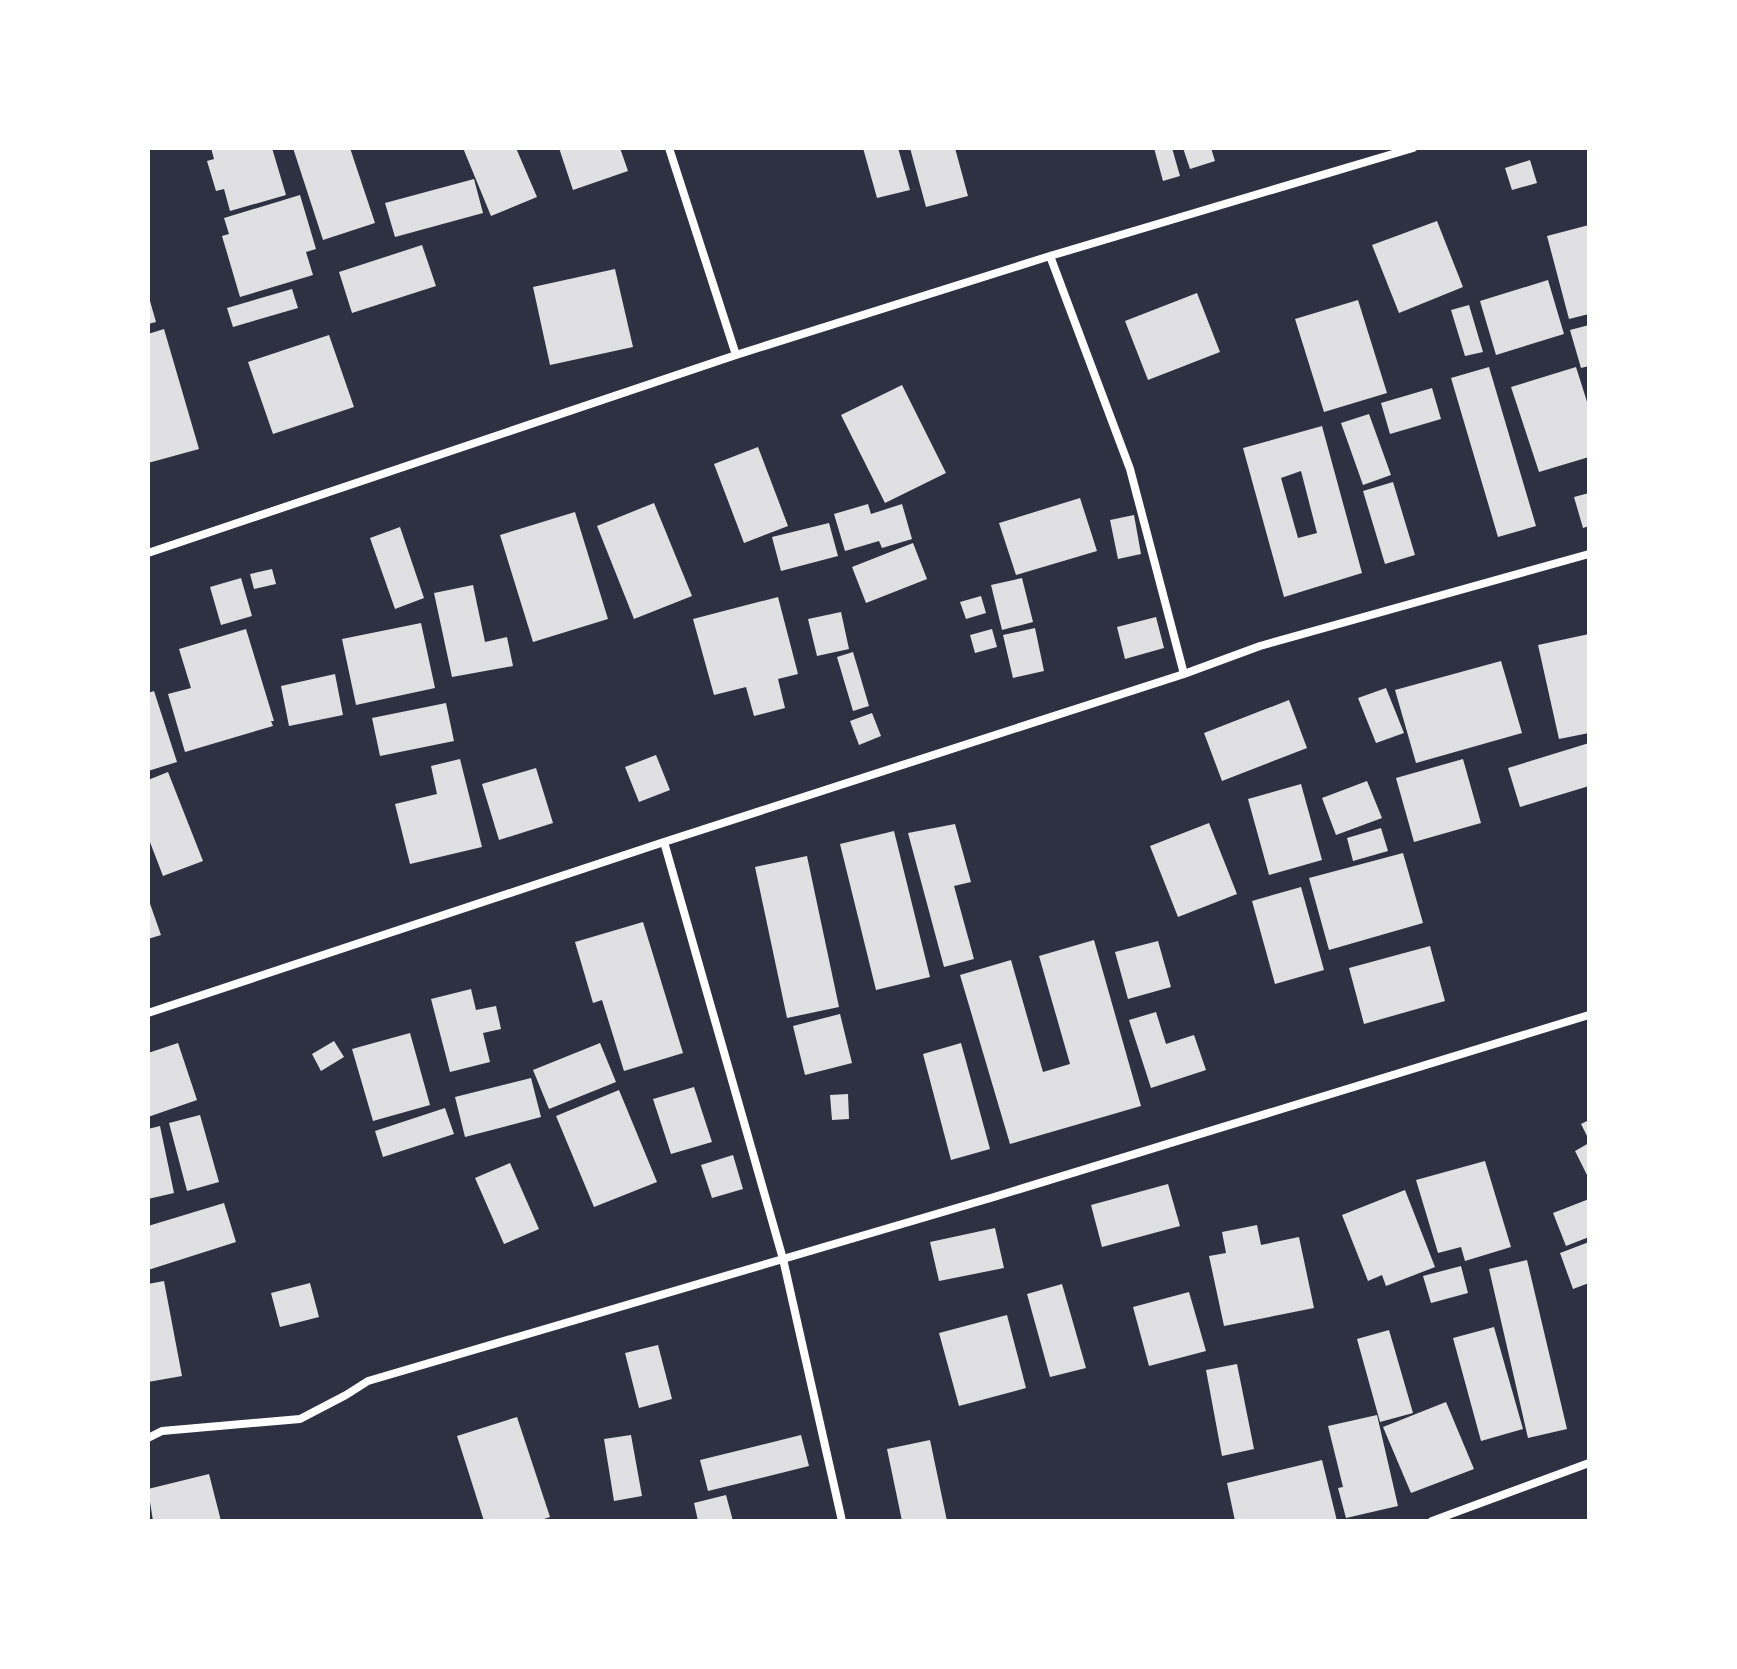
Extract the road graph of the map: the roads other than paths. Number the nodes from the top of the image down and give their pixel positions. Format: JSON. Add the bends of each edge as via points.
{"nodes":[{"id":1,"x":669,"y":148,"type":"edge"},
{"id":2,"x":1413,"y":148,"type":"edge"},
{"id":3,"x":1050,"y":256,"type":"junction"},
{"id":4,"x":736,"y":355,"type":"junction"},
{"id":5,"x":148,"y":553,"type":"edge"},
{"id":6,"x":1589,"y":554,"type":"edge"},
{"id":7,"x":1184,"y":674,"type":"junction"},
{"id":8,"x":664,"y":842,"type":"junction"},
{"id":9,"x":148,"y":1013,"type":"edge"},
{"id":10,"x":1589,"y":1015,"type":"edge"},
{"id":11,"x":783,"y":1259,"type":"junction"},
{"id":12,"x":148,"y":1438,"type":"edge"},
{"id":13,"x":1589,"y":1463,"type":"edge"},
{"id":14,"x":842,"y":1521,"type":"edge"},
{"id":15,"x":1432,"y":1521,"type":"edge"}],
"edges":[{"from":1,"to":4,"type":"street"},
{"from":2,"to":3,"type":"street"},
{"from":3,"to":4,"type":"street"},
{"from":3,"to":7,"type":"street","via":[[1130,469]]},
{"from":4,"to":5,"type":"street"},
{"from":6,"to":7,"type":"street","via":[[1260,646]]},
{"from":7,"to":8,"type":"street"},
{"from":8,"to":9,"type":"street"},
{"from":8,"to":11,"type":"street"},
{"from":10,"to":11,"type":"street"},
{"from":11,"to":12,"type":"street","via":[[368,1381],[300,1419],[162,1431]]},
{"from":11,"to":14,"type":"street"},
{"from":13,"to":15,"type":"street"}]}
